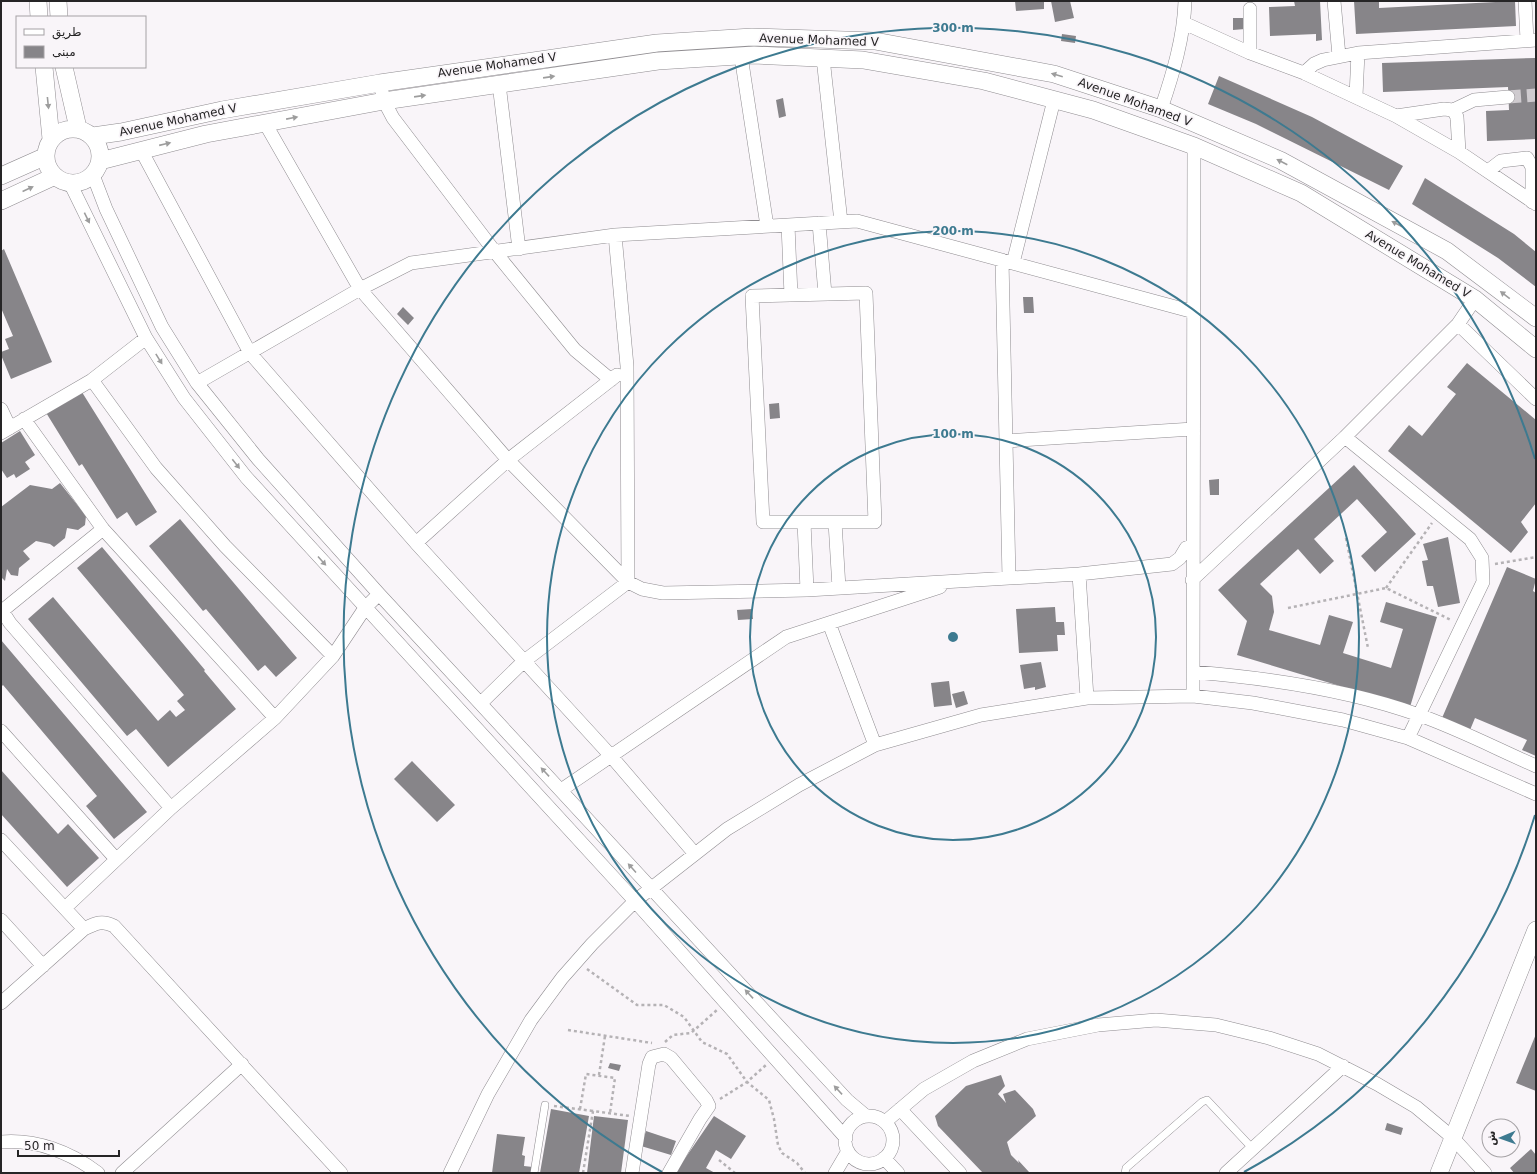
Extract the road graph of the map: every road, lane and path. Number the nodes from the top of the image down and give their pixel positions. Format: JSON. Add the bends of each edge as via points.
{"nodes":[{"id":1,"x":38,"y":1,"type":"edge"},
{"id":2,"x":58,"y":1,"type":"edge"},
{"id":3,"x":1185,"y":1,"type":"edge"},
{"id":4,"x":1334,"y":1,"type":"edge"},
{"id":5,"x":1524,"y":1,"type":"edge"},
{"id":6,"x":1250,"y":9,"type":"dead end"},
{"id":7,"x":39,"y":16,"type":"edge"},
{"id":8,"x":59,"y":16,"type":"edge"},
{"id":9,"x":1184,"y":23,"type":"junction"},
{"id":10,"x":1531,"y":40,"type":"edge"},
{"id":11,"x":1250,"y":53,"type":"junction"},
{"id":12,"x":1358,"y":53,"type":"junction"},
{"id":13,"x":741,"y":56,"type":"junction"},
{"id":14,"x":1339,"y":56,"type":"junction"},
{"id":15,"x":823,"y":58,"type":"junction"},
{"id":16,"x":44,"y":68,"type":"edge"},
{"id":17,"x":64,"y":68,"type":"edge"},
{"id":18,"x":1304,"y":73,"type":"junction"},
{"id":19,"x":380,"y":83,"type":"junction"},
{"id":20,"x":499,"y":84,"type":"junction"},
{"id":21,"x":1356,"y":96,"type":"junction"},
{"id":22,"x":1508,"y":97,"type":"tunnel mouth"},
{"id":23,"x":1054,"y":100,"type":"junction"},
{"id":24,"x":384,"y":101,"type":"junction"},
{"id":25,"x":1161,"y":109,"type":"junction"},
{"id":26,"x":1453,"y":110,"type":"junction"},
{"id":27,"x":1396,"y":116,"type":"junction"},
{"id":28,"x":265,"y":124,"type":"junction"},
{"id":29,"x":78,"y":128,"type":"junction"},
{"id":30,"x":93,"y":136,"type":"junction"},
{"id":31,"x":51,"y":139,"type":"junction"},
{"id":32,"x":1194,"y":146,"type":"junction"},
{"id":33,"x":140,"y":150,"type":"junction"},
{"id":34,"x":1459,"y":152,"type":"junction"},
{"id":35,"x":46,"y":156,"type":"junction"},
{"id":36,"x":96,"y":168,"type":"junction"},
{"id":37,"x":1488,"y":171,"type":"junction"},
{"id":38,"x":1,"y":176,"type":"edge"},
{"id":39,"x":63,"y":180,"type":"junction"},
{"id":40,"x":1,"y":201,"type":"edge"},
{"id":41,"x":1534,"y":203,"type":"edge"},
{"id":42,"x":842,"y":222,"type":"junction"},
{"id":43,"x":818,"y":223,"type":"junction"},
{"id":44,"x":788,"y":225,"type":"junction"},
{"id":45,"x":767,"y":226,"type":"junction"},
{"id":46,"x":615,"y":235,"type":"junction"},
{"id":47,"x":519,"y":249,"type":"junction"},
{"id":48,"x":495,"y":252,"type":"junction"},
{"id":49,"x":1008,"y":262,"type":"junction"},
{"id":50,"x":360,"y":289,"type":"junction"},
{"id":51,"x":825,"y":294,"type":"junction"},
{"id":52,"x":791,"y":295,"type":"junction"},
{"id":53,"x":1475,"y":299,"type":"junction"},
{"id":54,"x":1194,"y":312,"type":"junction"},
{"id":55,"x":1536,"y":318,"type":"edge"},
{"id":56,"x":1458,"y":324,"type":"junction"},
{"id":57,"x":146,"y":338,"type":"junction"},
{"id":58,"x":1536,"y":349,"type":"edge"},
{"id":59,"x":250,"y":354,"type":"junction"},
{"id":60,"x":627,"y":366,"type":"junction"},
{"id":61,"x":92,"y":380,"type":"junction"},
{"id":62,"x":610,"y":380,"type":"junction"},
{"id":63,"x":197,"y":383,"type":"junction"},
{"id":64,"x":1536,"y":399,"type":"edge"},
{"id":65,"x":1,"y":409,"type":"edge"},
{"id":66,"x":24,"y":419,"type":"junction"},
{"id":67,"x":1193,"y":429,"type":"junction"},
{"id":68,"x":5,"y":430,"type":"edge"},
{"id":69,"x":1345,"y":437,"type":"junction"},
{"id":70,"x":1006,"y":441,"type":"junction"},
{"id":71,"x":508,"y":460,"type":"junction"},
{"id":72,"x":1439,"y":513,"type":"junction"},
{"id":73,"x":804,"y":522,"type":"junction"},
{"id":74,"x":835,"y":522,"type":"junction"},
{"id":75,"x":103,"y":529,"type":"junction"},
{"id":76,"x":1346,"y":538,"type":"dead end"},
{"id":77,"x":416,"y":543,"type":"junction"},
{"id":78,"x":1192,"y":546,"type":"junction"},
{"id":79,"x":1536,"y":557,"type":"edge"},
{"id":80,"x":1483,"y":566,"type":"junction"},
{"id":81,"x":1079,"y":574,"type":"junction"},
{"id":82,"x":1009,"y":578,"type":"junction"},
{"id":83,"x":1192,"y":580,"type":"junction"},
{"id":84,"x":959,"y":581,"type":"junction"},
{"id":85,"x":628,"y":582,"type":"junction"},
{"id":86,"x":839,"y":588,"type":"junction"},
{"id":87,"x":1386,"y":588,"type":"junction"},
{"id":88,"x":807,"y":590,"type":"junction"},
{"id":89,"x":379,"y":594,"type":"junction"},
{"id":90,"x":1357,"y":594,"type":"junction"},
{"id":91,"x":365,"y":608,"type":"junction"},
{"id":92,"x":1288,"y":608,"type":"dead end"},
{"id":93,"x":2,"y":610,"type":"edge"},
{"id":94,"x":829,"y":623,"type":"junction"},
{"id":95,"x":1462,"y":625,"type":"junction"},
{"id":96,"x":6,"y":627,"type":"edge"},
{"id":97,"x":1368,"y":648,"type":"dead end"},
{"id":98,"x":333,"y":656,"type":"junction"},
{"id":99,"x":523,"y":662,"type":"junction"},
{"id":100,"x":1192,"y":672,"type":"junction"},
{"id":101,"x":1193,"y":696,"type":"junction"},
{"id":102,"x":1087,"y":698,"type":"junction"},
{"id":103,"x":481,"y":703,"type":"junction"},
{"id":104,"x":1420,"y":715,"type":"junction"},
{"id":105,"x":275,"y":718,"type":"junction"},
{"id":106,"x":1,"y":731,"type":"edge"},
{"id":107,"x":1408,"y":738,"type":"junction"},
{"id":108,"x":875,"y":745,"type":"junction"},
{"id":109,"x":611,"y":756,"type":"junction"},
{"id":110,"x":1536,"y":766,"type":"edge"},
{"id":111,"x":561,"y":790,"type":"junction"},
{"id":112,"x":1536,"y":794,"type":"edge"},
{"id":113,"x":171,"y":808,"type":"junction"},
{"id":114,"x":1,"y":840,"type":"edge"},
{"id":115,"x":695,"y":854,"type":"junction"},
{"id":116,"x":116,"y":859,"type":"junction"},
{"id":117,"x":650,"y":888,"type":"junction"},
{"id":118,"x":634,"y":901,"type":"junction"},
{"id":119,"x":65,"y":908,"type":"junction"},
{"id":120,"x":1,"y":920,"type":"edge"},
{"id":121,"x":84,"y":929,"type":"junction"},
{"id":122,"x":1536,"y":930,"type":"edge"},
{"id":123,"x":576,"y":961,"type":"junction"},
{"id":124,"x":43,"y":966,"type":"junction"},
{"id":125,"x":2,"y":999,"type":"edge"},
{"id":126,"x":725,"y":1002,"type":"junction"},
{"id":127,"x":568,"y":1030,"type":"dead end"},
{"id":128,"x":694,"y":1031,"type":"junction"},
{"id":129,"x":605,"y":1036,"type":"junction"},
{"id":130,"x":660,"y":1049,"type":"junction"},
{"id":131,"x":775,"y":1057,"type":"junction"},
{"id":132,"x":242,"y":1064,"type":"junction"},
{"id":133,"x":1343,"y":1066,"type":"junction"},
{"id":134,"x":599,"y":1075,"type":"junction"},
{"id":135,"x":747,"y":1082,"type":"junction"},
{"id":136,"x":545,"y":1105,"type":"joint"},
{"id":137,"x":710,"y":1106,"type":"junction"},
{"id":138,"x":580,"y":1109,"type":"junction"},
{"id":139,"x":900,"y":1109,"type":"junction"},
{"id":140,"x":593,"y":1111,"type":"junction"},
{"id":141,"x":610,"y":1113,"type":"junction"},
{"id":142,"x":866,"y":1116,"type":"junction"},
{"id":143,"x":640,"y":1117,"type":"junction"},
{"id":144,"x":885,"y":1122,"type":"junction"},
{"id":145,"x":850,"y":1125,"type":"junction"},
{"id":146,"x":837,"y":1127,"type":"junction"},
{"id":147,"x":1452,"y":1137,"type":"junction"},
{"id":148,"x":846,"y":1138,"type":"junction"},
{"id":149,"x":1,"y":1142,"type":"edge"},
{"id":150,"x":1253,"y":1149,"type":"junction"},
{"id":151,"x":848,"y":1151,"type":"junction"},
{"id":152,"x":884,"y":1158,"type":"junction"},
{"id":153,"x":719,"y":1160,"type":"dead end"},
{"id":154,"x":98,"y":1173,"type":"edge"},
{"id":155,"x":122,"y":1173,"type":"edge"},
{"id":156,"x":341,"y":1173,"type":"edge"},
{"id":157,"x":450,"y":1173,"type":"edge"},
{"id":158,"x":534,"y":1173,"type":"edge"},
{"id":159,"x":583,"y":1173,"type":"edge"},
{"id":160,"x":632,"y":1173,"type":"edge"},
{"id":161,"x":669,"y":1173,"type":"edge"},
{"id":162,"x":736,"y":1173,"type":"edge"},
{"id":163,"x":805,"y":1173,"type":"edge"},
{"id":164,"x":835,"y":1173,"type":"edge"},
{"id":165,"x":898,"y":1173,"type":"edge"},
{"id":166,"x":960,"y":1173,"type":"edge"},
{"id":167,"x":1125,"y":1173,"type":"edge"},
{"id":168,"x":1226,"y":1173,"type":"edge"},
{"id":169,"x":1439,"y":1173,"type":"edge"},
{"id":170,"x":1485,"y":1173,"type":"edge"}],
"edges":[{"from":1,"to":7,"type":"street"},
{"from":2,"to":8,"type":"street"},
{"from":3,"to":9,"type":"street"},
{"from":4,"to":14,"type":"street"},
{"from":5,"to":10,"type":"street"},
{"from":6,"to":11,"type":"street"},
{"from":9,"to":11,"type":"street"},
{"from":9,"to":25,"type":"street"},
{"from":10,"to":12,"type":"street"},
{"from":11,"to":18,"type":"street"},
{"from":12,"to":14,"type":"street"},
{"from":12,"to":21,"type":"street"},
{"from":13,"to":15,"type":"street","name":"Avenue Mohamed V"},
{"from":20,"to":13,"type":"street","name":"Avenue Mohamed V","one_way":true,"via":[[658,61]]},
{"from":13,"to":45,"type":"street"},
{"from":14,"to":18,"type":"street","via":[[1314,64]]},
{"from":15,"to":23,"type":"street","name":"Avenue Mohamed V","via":[[863,60],[976,80]]},
{"from":15,"to":42,"type":"street"},
{"from":16,"to":31,"type":"street","one_way":true},
{"from":17,"to":29,"type":"street"},
{"from":18,"to":21,"type":"street"},
{"from":19,"to":24,"type":"street"},
{"from":25,"to":19,"type":"street","name":"Avenue Mohamed V","one_way":true,"via":[[1054,74],[875,41],[752,37],[657,43]]},
{"from":19,"to":30,"type":"street","name":"Avenue Mohamed V","via":[[222,110]]},
{"from":24,"to":20,"type":"street","name":"Avenue Mohamed V","one_way":true},
{"from":20,"to":47,"type":"street"},
{"from":21,"to":27,"type":"street"},
{"from":22,"to":26,"type":"street","via":[[1474,100]]},
{"from":23,"to":32,"type":"street","name":"Avenue Mohamed V","via":[[1093,110]]},
{"from":23,"to":49,"type":"street"},
{"from":28,"to":24,"type":"street","name":"Avenue Mohamed V","one_way":true},
{"from":24,"to":48,"type":"street","via":[[393,118]]},
{"from":55,"to":25,"type":"street","name":"Avenue Mohamed V","one_way":true,"via":[[1447,251],[1280,160]]},
{"from":26,"to":27,"type":"street"},
{"from":26,"to":34,"type":"street","via":[[1457,117]]},
{"from":27,"to":34,"type":"street"},
{"from":33,"to":28,"type":"street","name":"Avenue Mohamed V","one_way":true,"via":[[206,134]]},
{"from":28,"to":50,"type":"street"},
{"from":29,"to":30,"type":"street"},
{"from":29,"to":31,"type":"street","via":[[58,132]]},
{"from":30,"to":36,"type":"street","via":[[99,144],[101,154]]},
{"from":31,"to":35,"type":"street"},
{"from":32,"to":53,"type":"street","name":"Avenue Mohamed V","via":[[1301,193]]},
{"from":32,"to":54,"type":"street"},
{"from":33,"to":36,"type":"street","name":"Avenue Mohamed V"},
{"from":33,"to":59,"type":"street"},
{"from":34,"to":37,"type":"street"},
{"from":35,"to":38,"type":"street"},
{"from":35,"to":39,"type":"street","via":[[48,166]]},
{"from":36,"to":39,"type":"street","via":[[80,183]]},
{"from":36,"to":63,"type":"street","via":[[106,209],[162,327]]},
{"from":37,"to":41,"type":"street"},
{"from":37,"to":41,"type":"street","via":[[1501,161],[1527,158],[1532,167]]},
{"from":40,"to":39,"type":"street","one_way":true},
{"from":39,"to":57,"type":"street","one_way":true},
{"from":42,"to":43,"type":"street"},
{"from":42,"to":49,"type":"street","via":[[856,221]]},
{"from":43,"to":44,"type":"street"},
{"from":43,"to":51,"type":"street"},
{"from":44,"to":45,"type":"street"},
{"from":44,"to":52,"type":"street"},
{"from":45,"to":46,"type":"street"},
{"from":46,"to":47,"type":"street"},
{"from":46,"to":60,"type":"street"},
{"from":47,"to":48,"type":"street"},
{"from":48,"to":50,"type":"street","via":[[411,263]]},
{"from":48,"to":62,"type":"street","via":[[575,350]]},
{"from":49,"to":54,"type":"street"},
{"from":49,"to":70,"type":"street"},
{"from":50,"to":59,"type":"street"},
{"from":50,"to":71,"type":"street"},
{"from":51,"to":52,"type":"street"},
{"from":51,"to":74,"type":"street","via":[[866,292],[875,522]]},
{"from":52,"to":73,"type":"street","via":[[752,296],[763,522]]},
{"from":53,"to":56,"type":"street"},
{"from":53,"to":58,"type":"street","name":"Avenue Mohamed V"},
{"from":54,"to":67,"type":"street"},
{"from":56,"to":64,"type":"street"},
{"from":56,"to":69,"type":"street"},
{"from":57,"to":61,"type":"street"},
{"from":57,"to":91,"type":"street","one_way":true,"via":[[184,398],[246,477]]},
{"from":59,"to":63,"type":"street"},
{"from":59,"to":77,"type":"street"},
{"from":60,"to":62,"type":"street"},
{"from":60,"to":85,"type":"street"},
{"from":61,"to":66,"type":"street"},
{"from":61,"to":98,"type":"street","via":[[156,468],[225,546]]},
{"from":62,"to":71,"type":"street"},
{"from":63,"to":89,"type":"street","via":[[258,459]]},
{"from":65,"to":68,"type":"street"},
{"from":66,"to":68,"type":"street"},
{"from":66,"to":75,"type":"street"},
{"from":67,"to":70,"type":"street"},
{"from":67,"to":78,"type":"street"},
{"from":69,"to":72,"type":"street"},
{"from":69,"to":83,"type":"street"},
{"from":70,"to":82,"type":"street"},
{"from":71,"to":77,"type":"street"},
{"from":71,"to":85,"type":"street"},
{"from":72,"to":80,"type":"street","via":[[1470,539],[1482,558]]},
{"from":72,"to":87,"type":"path"},
{"from":73,"to":74,"type":"street"},
{"from":73,"to":88,"type":"street"},
{"from":74,"to":86,"type":"street"},
{"from":75,"to":93,"type":"street"},
{"from":75,"to":105,"type":"street"},
{"from":76,"to":90,"type":"path"},
{"from":77,"to":99,"type":"street"},
{"from":78,"to":81,"type":"street","via":[[1186,548],[1180,558],[1172,564]]},
{"from":78,"to":83,"type":"street"},
{"from":79,"to":80,"type":"path"},
{"from":80,"to":95,"type":"street","via":[[1483,582]]},
{"from":81,"to":82,"type":"street"},
{"from":81,"to":102,"type":"street"},
{"from":82,"to":84,"type":"street"},
{"from":83,"to":100,"type":"street"},
{"from":84,"to":86,"type":"street"},
{"from":84,"to":94,"type":"street"},
{"from":85,"to":88,"type":"street","via":[[642,589],[663,593]]},
{"from":85,"to":99,"type":"street"},
{"from":86,"to":88,"type":"street"},
{"from":87,"to":90,"type":"path"},
{"from":87,"to":95,"type":"path"},
{"from":89,"to":91,"type":"street"},
{"from":89,"to":103,"type":"street"},
{"from":90,"to":92,"type":"path"},
{"from":90,"to":97,"type":"path"},
{"from":91,"to":98,"type":"street"},
{"from":91,"to":118,"type":"street"},
{"from":93,"to":96,"type":"street"},
{"from":94,"to":108,"type":"street"},
{"from":94,"to":109,"type":"street","via":[[786,637]]},
{"from":95,"to":104,"type":"street"},
{"from":96,"to":113,"type":"street"},
{"from":98,"to":105,"type":"street"},
{"from":99,"to":103,"type":"street"},
{"from":99,"to":109,"type":"street"},
{"from":100,"to":101,"type":"street"},
{"from":100,"to":104,"type":"street","via":[[1241,676],[1296,685],[1385,704]]},
{"from":101,"to":102,"type":"street"},
{"from":101,"to":107,"type":"street","via":[[1253,703],[1343,720]]},
{"from":102,"to":108,"type":"street","via":[[981,715]]},
{"from":111,"to":103,"type":"street","one_way":true},
{"from":104,"to":107,"type":"street"},
{"from":104,"to":110,"type":"street"},
{"from":105,"to":113,"type":"street"},
{"from":106,"to":116,"type":"street"},
{"from":107,"to":112,"type":"street"},
{"from":108,"to":115,"type":"street","via":[[798,785],[727,829]]},
{"from":109,"to":111,"type":"street"},
{"from":109,"to":115,"type":"street"},
{"from":117,"to":111,"type":"street","one_way":true},
{"from":113,"to":116,"type":"street"},
{"from":114,"to":119,"type":"street"},
{"from":115,"to":117,"type":"street"},
{"from":116,"to":119,"type":"street"},
{"from":117,"to":118,"type":"street"},
{"from":142,"to":117,"type":"street","one_way":true,"via":[[847,1100]]},
{"from":118,"to":123,"type":"street"},
{"from":118,"to":126,"type":"street"},
{"from":119,"to":121,"type":"street"},
{"from":120,"to":124,"type":"street"},
{"from":121,"to":124,"type":"street"},
{"from":121,"to":132,"type":"street","via":[[97,922],[106,922],[114,926]]},
{"from":122,"to":147,"type":"street"},
{"from":123,"to":128,"type":"path","via":[[637,1005],[664,1005],[684,1017]]},
{"from":123,"to":157,"type":"street","via":[[531,1020],[488,1094]]},
{"from":124,"to":125,"type":"street"},
{"from":126,"to":128,"type":"path"},
{"from":126,"to":131,"type":"street"},
{"from":127,"to":129,"type":"path"},
{"from":128,"to":130,"type":"path","via":[[674,1035]]},
{"from":128,"to":135,"type":"path","via":[[702,1042],[727,1054]]},
{"from":129,"to":130,"type":"path"},
{"from":129,"to":134,"type":"path"},
{"from":130,"to":137,"type":"street","via":[[671,1058]]},
{"from":130,"to":143,"type":"street","via":[[649,1064]]},
{"from":131,"to":135,"type":"path"},
{"from":131,"to":146,"type":"street"},
{"from":132,"to":155,"type":"street"},
{"from":132,"to":156,"type":"street"},
{"from":133,"to":139,"type":"street","via":[[1318,1054],[1269,1038],[1216,1025],[1156,1020],[1098,1024],[1027,1039],[973,1061],[924,1089]]},
{"from":133,"to":147,"type":"street","via":[[1416,1107]]},
{"from":133,"to":150,"type":"street"},
{"from":134,"to":138,"type":"path","via":[[586,1074]]},
{"from":134,"to":141,"type":"path","via":[[616,1078]]},
{"from":135,"to":137,"type":"path"},
{"from":135,"to":163,"type":"path","via":[[768,1100],[782,1153],[797,1163]]},
{"from":136,"to":138,"type":"path"},
{"from":136,"to":158,"type":"lane"},
{"from":137,"to":161,"type":"street"},
{"from":138,"to":140,"type":"path"},
{"from":139,"to":144,"type":"street"},
{"from":139,"to":166,"type":"street"},
{"from":140,"to":141,"type":"path"},
{"from":140,"to":159,"type":"path"},
{"from":141,"to":143,"type":"path"},
{"from":142,"to":144,"type":"street"},
{"from":142,"to":145,"type":"street"},
{"from":143,"to":160,"type":"street"},
{"from":144,"to":152,"type":"street","via":[[890,1129],[892,1141],[890,1152]]},
{"from":145,"to":146,"type":"street"},
{"from":145,"to":148,"type":"street"},
{"from":146,"to":148,"type":"street"},
{"from":147,"to":169,"type":"street"},
{"from":147,"to":170,"type":"street"},
{"from":148,"to":151,"type":"street"},
{"from":149,"to":154,"type":"street","via":[[51,1147],[80,1160]]},
{"from":150,"to":167,"type":"lane","via":[[1207,1100],[1126,1168]]},
{"from":150,"to":168,"type":"street"},
{"from":151,"to":152,"type":"street","via":[[863,1163],[877,1162]]},
{"from":151,"to":164,"type":"street"},
{"from":152,"to":165,"type":"street"},
{"from":153,"to":162,"type":"path"}]}
